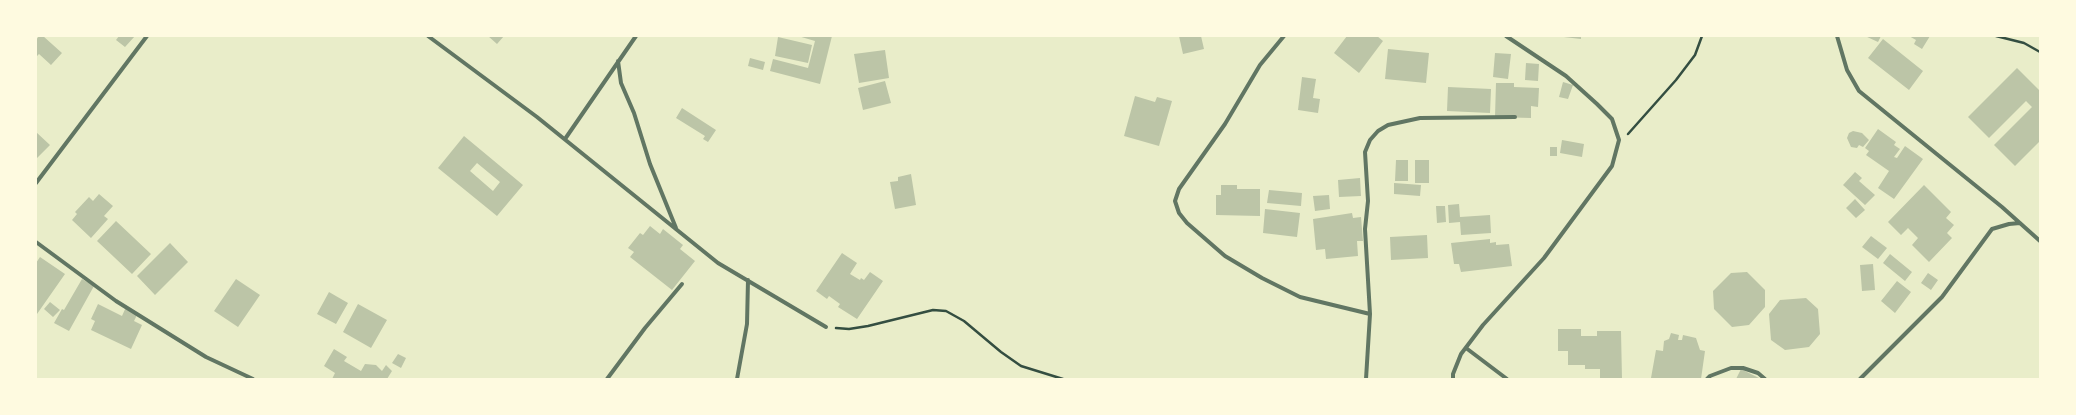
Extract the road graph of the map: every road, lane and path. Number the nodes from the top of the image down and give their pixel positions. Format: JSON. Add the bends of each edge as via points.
{"nodes":[{"id":1,"x":147,"y":36,"type":"edge"},
{"id":2,"x":428,"y":36,"type":"edge"},
{"id":3,"x":631,"y":36,"type":"edge"},
{"id":4,"x":636,"y":36,"type":"edge"},
{"id":5,"x":1284,"y":36,"type":"edge"},
{"id":6,"x":1506,"y":36,"type":"edge"},
{"id":7,"x":1702,"y":36,"type":"edge"},
{"id":8,"x":1836,"y":36,"type":"edge"},
{"id":9,"x":1996,"y":36,"type":"edge"},
{"id":10,"x":632,"y":43,"type":"junction"},
{"id":11,"x":2040,"y":52,"type":"edge"},
{"id":12,"x":618,"y":61,"type":"junction"},
{"id":13,"x":1515,"y":117,"type":"dead end"},
{"id":14,"x":565,"y":139,"type":"junction"},
{"id":15,"x":1618,"y":145,"type":"junction"},
{"id":16,"x":36,"y":183,"type":"edge"},
{"id":17,"x":2020,"y":223,"type":"junction"},
{"id":18,"x":676,"y":229,"type":"junction"},
{"id":19,"x":2040,"y":241,"type":"edge"},
{"id":20,"x":36,"y":242,"type":"edge"},
{"id":21,"x":748,"y":280,"type":"junction"},
{"id":22,"x":682,"y":284,"type":"dead end"},
{"id":23,"x":1370,"y":314,"type":"junction"},
{"id":24,"x":826,"y":327,"type":"joint"},
{"id":25,"x":1466,"y":348,"type":"junction"},
{"id":26,"x":253,"y":379,"type":"edge"},
{"id":27,"x":607,"y":379,"type":"edge"},
{"id":28,"x":737,"y":379,"type":"edge"},
{"id":29,"x":1063,"y":379,"type":"edge"},
{"id":30,"x":1366,"y":379,"type":"edge"},
{"id":31,"x":1453,"y":379,"type":"edge"},
{"id":32,"x":1507,"y":379,"type":"edge"},
{"id":33,"x":1707,"y":379,"type":"edge"},
{"id":34,"x":1765,"y":379,"type":"edge"},
{"id":35,"x":1860,"y":379,"type":"edge"}],
"edges":[{"from":1,"to":16,"type":"street"},
{"from":2,"to":14,"type":"street"},
{"from":3,"to":10,"type":"street"},
{"from":4,"to":10,"type":"street"},
{"from":5,"to":23,"type":"street","via":[[1260,65],[1225,124],[1179,189],[1175,200],[1179,213],[1225,256],[1262,278],[1300,296]]},
{"from":6,"to":15,"type":"street","via":[[1566,76],[1612,119],[1619,140]]},
{"from":7,"to":15,"type":"path","via":[[1694,55],[1676,80]]},
{"from":8,"to":17,"type":"street","via":[[1847,70],[1859,91]]},
{"from":9,"to":11,"type":"path","via":[[2024,43]]},
{"from":10,"to":12,"type":"street"},
{"from":12,"to":14,"type":"street"},
{"from":12,"to":18,"type":"street","via":[[621,83]]},
{"from":13,"to":23,"type":"street","via":[[1420,118],[1388,124],[1370,140],[1365,152],[1368,201],[1364,229]]},
{"from":14,"to":18,"type":"street"},
{"from":15,"to":25,"type":"street","via":[[1612,166],[1544,258],[1483,325]]},
{"from":17,"to":19,"type":"street"},
{"from":17,"to":35,"type":"street","via":[[1992,230],[1942,297]]},
{"from":18,"to":21,"type":"street","via":[[718,263]]},
{"from":20,"to":26,"type":"street","via":[[116,301],[206,357]]},
{"from":21,"to":24,"type":"street"},
{"from":21,"to":28,"type":"street","via":[[747,324]]},
{"from":22,"to":27,"type":"street"},
{"from":23,"to":30,"type":"street"},
{"from":24,"to":29,"type":"path","via":[[849,329],[933,310],[946,311],[964,321],[1022,366]]},
{"from":25,"to":31,"type":"street","via":[[1461,354]]},
{"from":25,"to":32,"type":"street"},
{"from":33,"to":34,"type":"street","via":[[1731,368],[1743,368]]}]}
